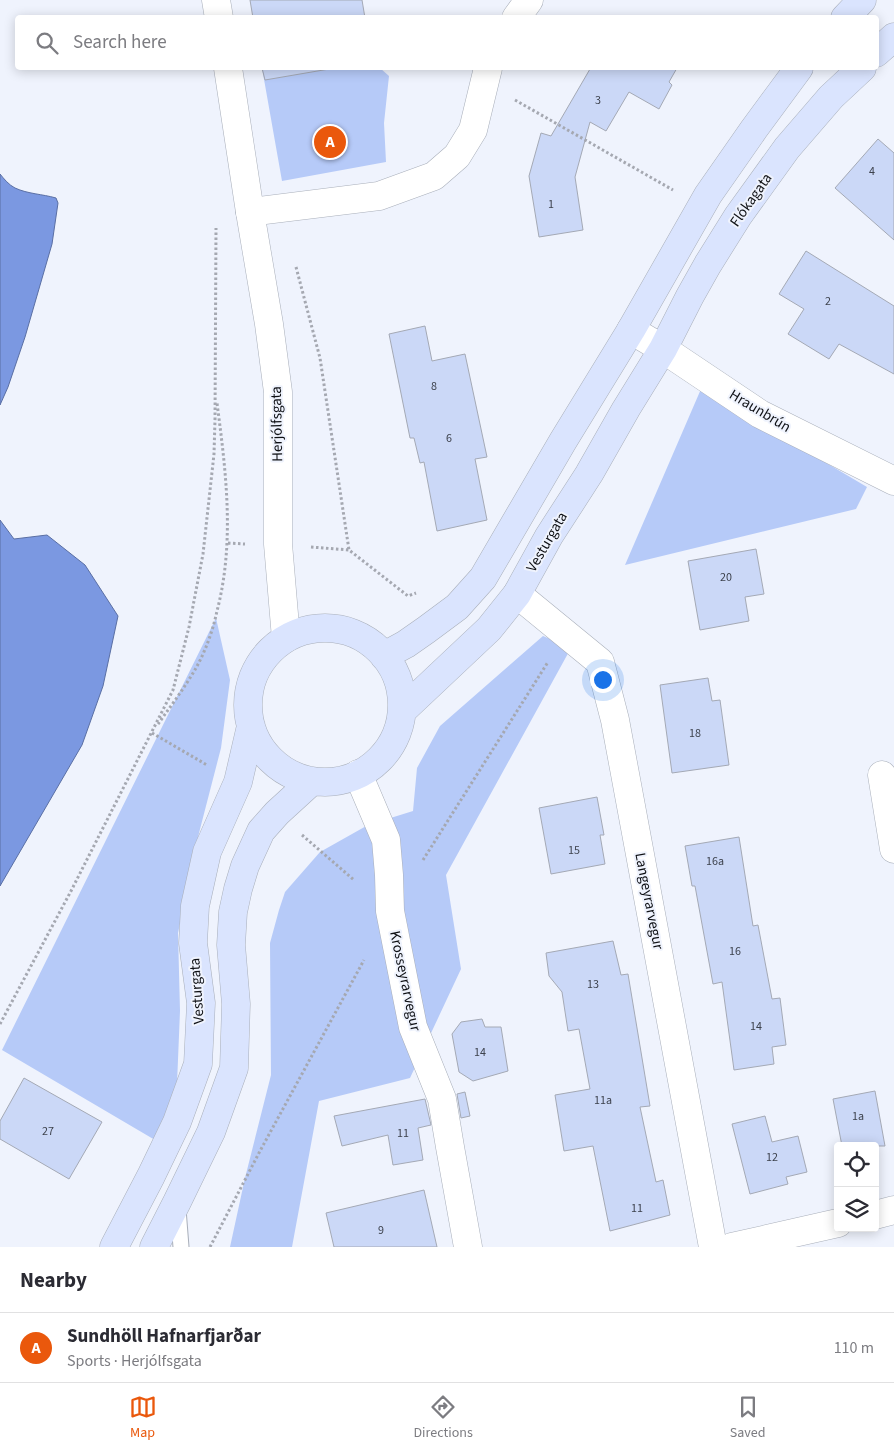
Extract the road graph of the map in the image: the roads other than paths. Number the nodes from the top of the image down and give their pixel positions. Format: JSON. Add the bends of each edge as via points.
{"nodes":[{"id":1,"x":216,"y":0,"type":"edge"},
{"id":2,"x":529,"y":0,"type":"edge"},
{"id":3,"x":862,"y":0,"type":"edge"},
{"id":4,"x":218,"y":15,"type":"edge"},
{"id":5,"x":518,"y":15,"type":"edge"},
{"id":6,"x":848,"y":15,"type":"edge"},
{"id":7,"x":894,"y":38,"type":"edge"},
{"id":8,"x":879,"y":50,"type":"edge"},
{"id":9,"x":228,"y":70,"type":"edge"},
{"id":10,"x":798,"y":70,"type":"edge"},
{"id":11,"x":860,"y":70,"type":"edge"},
{"id":12,"x":486,"y":75,"type":"edge"},
{"id":13,"x":250,"y":212,"type":"junction"},
{"id":14,"x":631,"y":330,"type":"junction"},
{"id":15,"x":664,"y":349,"type":"junction"},
{"id":16,"x":894,"y":481,"type":"edge"},
{"id":17,"x":517,"y":594,"type":"junction"},
{"id":18,"x":286,"y":638,"type":"junction"},
{"id":19,"x":384,"y":656,"type":"junction"},
{"id":20,"x":402,"y":711,"type":"junction"},
{"id":21,"x":251,"y":726,"type":"junction"},
{"id":22,"x":358,"y":774,"type":"junction"},
{"id":23,"x":882,"y":775,"type":"dead end"},
{"id":24,"x":312,"y":782,"type":"junction"},
{"id":25,"x":894,"y":849,"type":"edge"},
{"id":26,"x":177,"y":1202,"type":"junction"},
{"id":27,"x":894,"y":1210,"type":"edge"},
{"id":28,"x":879,"y":1214,"type":"edge"},
{"id":29,"x":834,"y":1224,"type":"edge"},
{"id":30,"x":114,"y":1247,"type":"edge"},
{"id":31,"x":154,"y":1247,"type":"edge"},
{"id":32,"x":181,"y":1247,"type":"edge"},
{"id":33,"x":468,"y":1247,"type":"edge"},
{"id":34,"x":713,"y":1247,"type":"edge"},
{"id":35,"x":732,"y":1247,"type":"edge"}],
"edges":[{"from":1,"to":4,"type":"street"},
{"from":2,"to":5,"type":"street"},
{"from":3,"to":6,"type":"main road"},
{"from":7,"to":8,"type":"main road"},
{"from":9,"to":13,"type":"street","name":"Herjólfsgata"},
{"from":10,"to":14,"type":"main road","via":[[708,194]]},
{"from":11,"to":15,"type":"main road","name":"Flókagata","via":[[831,96],[787,148],[738,216],[699,280]]},
{"from":12,"to":13,"type":"street","via":[[473,130],[457,156],[434,176],[378,196]]},
{"from":13,"to":18,"type":"street","name":"Herjólfsgata","via":[[278,392],[278,544]]},
{"from":14,"to":15,"type":"street","name":"Hraunbrún"},
{"from":14,"to":19,"type":"main road","via":[[483,578],[457,607]]},
{"from":15,"to":16,"type":"street","name":"Hraunbrún","via":[[760,414]]},
{"from":15,"to":17,"type":"main road","name":"Vesturgata"},
{"from":17,"to":20,"type":"main road","name":"Vesturgata","via":[[489,629]]},
{"from":17,"to":34,"type":"street","name":"Langeyrarvegur","via":[[600,662],[616,720]]},
{"from":18,"to":19,"type":"main road","via":[[311,629],[338,629],[363,638]]},
{"from":18,"to":21,"type":"main road","via":[[266,654],[253,676],[248,701]]},
{"from":19,"to":20,"type":"main road","via":[[395,672]]},
{"from":20,"to":22,"type":"main road","via":[[398,730],[388,749],[375,764]]},
{"from":21,"to":24,"type":"main road","via":[[259,746],[273,763]]},
{"from":21,"to":30,"type":"main road","name":"Vesturgata","via":[[238,782],[207,852],[194,906],[193,943],[201,1003],[198,1064],[177,1122]]},
{"from":22,"to":24,"type":"main road","via":[[336,781]]},
{"from":22,"to":33,"type":"street","name":"Krosseyrarvegur","via":[[386,840],[390,911],[413,1028],[442,1099]]},
{"from":23,"to":25,"type":"street"},
{"from":24,"to":26,"type":"main road","via":[[276,813],[261,831],[245,866],[233,912],[234,1068],[211,1132]]},
{"from":26,"to":31,"type":"main road"},
{"from":26,"to":32,"type":"lane"},
{"from":27,"to":28,"type":"street"},
{"from":29,"to":35,"type":"street"}]}
